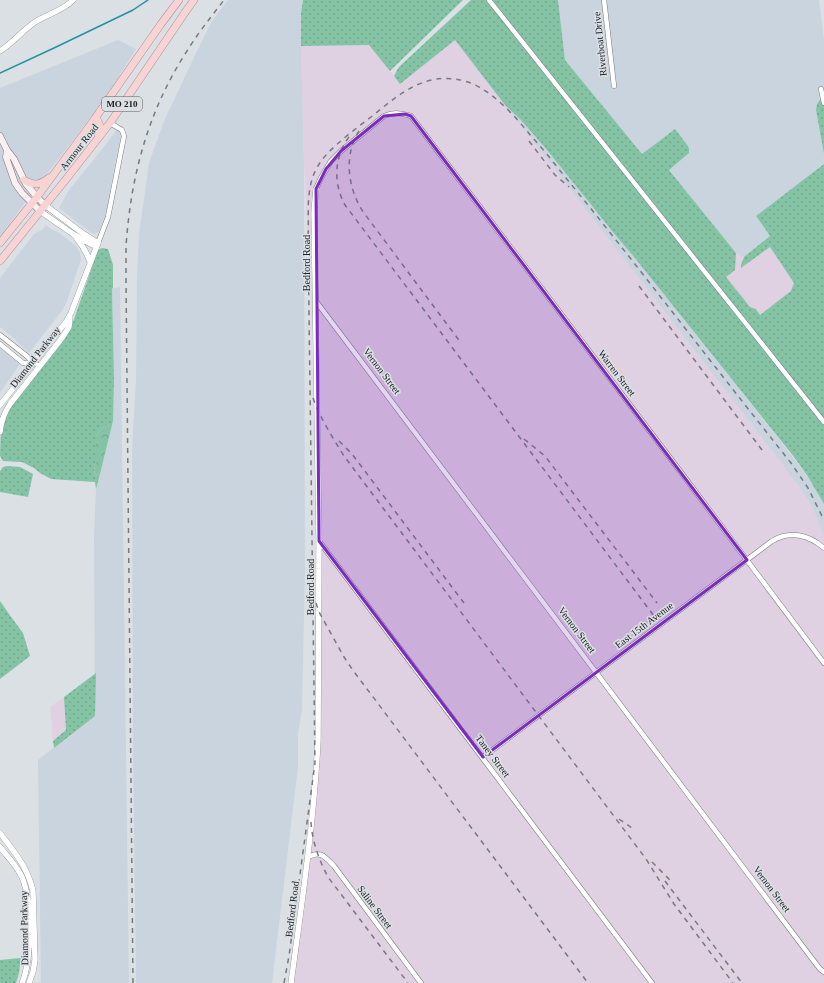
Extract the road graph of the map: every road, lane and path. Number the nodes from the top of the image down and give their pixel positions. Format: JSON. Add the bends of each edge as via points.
{"nodes":[{"id":1,"x":73,"y":0,"type":"edge"},
{"id":2,"x":179,"y":0,"type":"edge"},
{"id":3,"x":194,"y":0,"type":"edge"},
{"id":4,"x":490,"y":0,"type":"edge"},
{"id":5,"x":604,"y":0,"type":"edge"},
{"id":6,"x":0,"y":51,"type":"edge"},
{"id":7,"x":614,"y":86,"type":"dead end"},
{"id":8,"x":821,"y":89,"type":"dead end"},
{"id":9,"x":824,"y":103,"type":"edge"},
{"id":10,"x":96,"y":117,"type":"junction"},
{"id":11,"x":110,"y":122,"type":"junction"},
{"id":12,"x":0,"y":136,"type":"edge"},
{"id":13,"x":98,"y":138,"type":"junction"},
{"id":14,"x":7,"y":150,"type":"junction"},
{"id":15,"x":55,"y":172,"type":"junction"},
{"id":16,"x":24,"y":180,"type":"junction"},
{"id":17,"x":316,"y":189,"type":"joint"},
{"id":18,"x":37,"y":197,"type":"junction"},
{"id":19,"x":32,"y":203,"type":"junction"},
{"id":20,"x":46,"y":205,"type":"junction"},
{"id":21,"x":40,"y":211,"type":"junction"},
{"id":22,"x":73,"y":234,"type":"junction"},
{"id":23,"x":0,"y":243,"type":"edge"},
{"id":24,"x":98,"y":243,"type":"junction"},
{"id":25,"x":0,"y":261,"type":"edge"},
{"id":26,"x":90,"y":262,"type":"junction"},
{"id":27,"x":315,"y":300,"type":"junction"},
{"id":28,"x":71,"y":313,"type":"junction"},
{"id":29,"x":0,"y":335,"type":"edge"},
{"id":30,"x":0,"y":344,"type":"edge"},
{"id":31,"x":34,"y":363,"type":"junction"},
{"id":32,"x":40,"y":366,"type":"junction"},
{"id":33,"x":0,"y":405,"type":"edge"},
{"id":34,"x":824,"y":422,"type":"edge"},
{"id":35,"x":0,"y":432,"type":"edge"},
{"id":36,"x":319,"y":541,"type":"junction"},
{"id":37,"x":824,"y":548,"type":"edge"},
{"id":38,"x":747,"y":560,"type":"junction"},
{"id":39,"x":824,"y":663,"type":"edge"},
{"id":40,"x":597,"y":672,"type":"junction"},
{"id":41,"x":483,"y":757,"type":"junction"},
{"id":42,"x":0,"y":833,"type":"edge"},
{"id":43,"x":0,"y":847,"type":"edge"},
{"id":44,"x":308,"y":857,"type":"junction"},
{"id":45,"x":824,"y":972,"type":"edge"},
{"id":46,"x":22,"y":983,"type":"edge"},
{"id":47,"x":29,"y":983,"type":"edge"},
{"id":48,"x":291,"y":983,"type":"edge"},
{"id":49,"x":421,"y":983,"type":"edge"},
{"id":50,"x":652,"y":983,"type":"edge"}],
"edges":[{"from":1,"to":6,"type":"street","via":[[35,22]]},
{"from":2,"to":10,"type":"highway","name":"Armour Road","number":"MO 210"},
{"from":3,"to":11,"type":"highway","name":"Armour Road","number":"MO 210"},
{"from":4,"to":34,"type":"street"},
{"from":5,"to":7,"type":"street","name":"Riverboat Drive"},
{"from":8,"to":9,"type":"street"},
{"from":10,"to":13,"type":"highway","via":[[100,126]]},
{"from":10,"to":15,"type":"highway","name":"Armour Road","number":"MO 210"},
{"from":11,"to":13,"type":"highway","name":"Armour Road","number":"MO 210"},
{"from":11,"to":24,"type":"street","name":"Diamond Parkway","via":[[122,130],[124,136],[108,217]]},
{"from":12,"to":14,"type":"main road"},
{"from":13,"to":20,"type":"highway","name":"Armour Road","number":"MO 210"},
{"from":14,"to":16,"type":"main road"},
{"from":14,"to":19,"type":"main road","via":[[6,157],[15,183]]},
{"from":15,"to":16,"type":"highway","via":[[42,183],[31,184]]},
{"from":15,"to":18,"type":"highway","name":"Armour Road","number":"MO 210"},
{"from":16,"to":18,"type":"main road"},
{"from":17,"to":27,"type":"street","name":"Bedford Road"},
{"from":17,"to":38,"type":"street","name":"Warren Street","via":[[331,161],[384,116],[398,113],[411,116]]},
{"from":18,"to":19,"type":"highway","name":"Armour Road","number":"MO 210"},
{"from":18,"to":20,"type":"main road"},
{"from":19,"to":21,"type":"main road"},
{"from":19,"to":23,"type":"highway","name":"Armour Road","number":"MO 210"},
{"from":20,"to":21,"type":"highway","name":"Armour Road","number":"MO 210"},
{"from":20,"to":24,"type":"street"},
{"from":21,"to":22,"type":"street"},
{"from":21,"to":25,"type":"highway","name":"Armour Road","number":"MO 210"},
{"from":22,"to":24,"type":"street","via":[[92,244]]},
{"from":22,"to":26,"type":"street","via":[[82,244]]},
{"from":24,"to":26,"type":"street","name":"Diamond Parkway"},
{"from":26,"to":28,"type":"street","name":"Diamond Parkway"},
{"from":27,"to":36,"type":"street","name":"Bedford Road"},
{"from":27,"to":40,"type":"street","name":"Vernon Street"},
{"from":28,"to":31,"type":"street","name":"Diamond Parkway"},
{"from":28,"to":32,"type":"street","name":"Diamond Parkway","via":[[65,334]]},
{"from":29,"to":31,"type":"street"},
{"from":30,"to":31,"type":"street","via":[[23,363]]},
{"from":31,"to":32,"type":"street"},
{"from":31,"to":33,"type":"street","name":"Diamond Parkway"},
{"from":32,"to":35,"type":"street","name":"Diamond Parkway","via":[[4,413]]},
{"from":36,"to":41,"type":"street","name":"Taney Street"},
{"from":36,"to":44,"type":"street","name":"Bedford Road","via":[[318,740]]},
{"from":37,"to":38,"type":"street","name":"East 15th Avenue","via":[[813,539],[799,535],[782,536]]},
{"from":38,"to":39,"type":"street","name":"Warren Street"},
{"from":38,"to":40,"type":"street","name":"East 15th Avenue"},
{"from":40,"to":41,"type":"street","name":"East 15th Avenue"},
{"from":40,"to":45,"type":"street","name":"Vernon Street"},
{"from":41,"to":50,"type":"street","name":"Taney Street"},
{"from":42,"to":47,"type":"street","name":"Diamond Parkway","via":[[24,865],[33,891],[35,960]]},
{"from":43,"to":46,"type":"street","name":"Diamond Parkway","via":[[18,870],[27,893],[29,947]]},
{"from":44,"to":48,"type":"street","name":"Bedford Road"},
{"from":44,"to":49,"type":"street","name":"Saline Street","via":[[320,854],[334,866]]}]}
